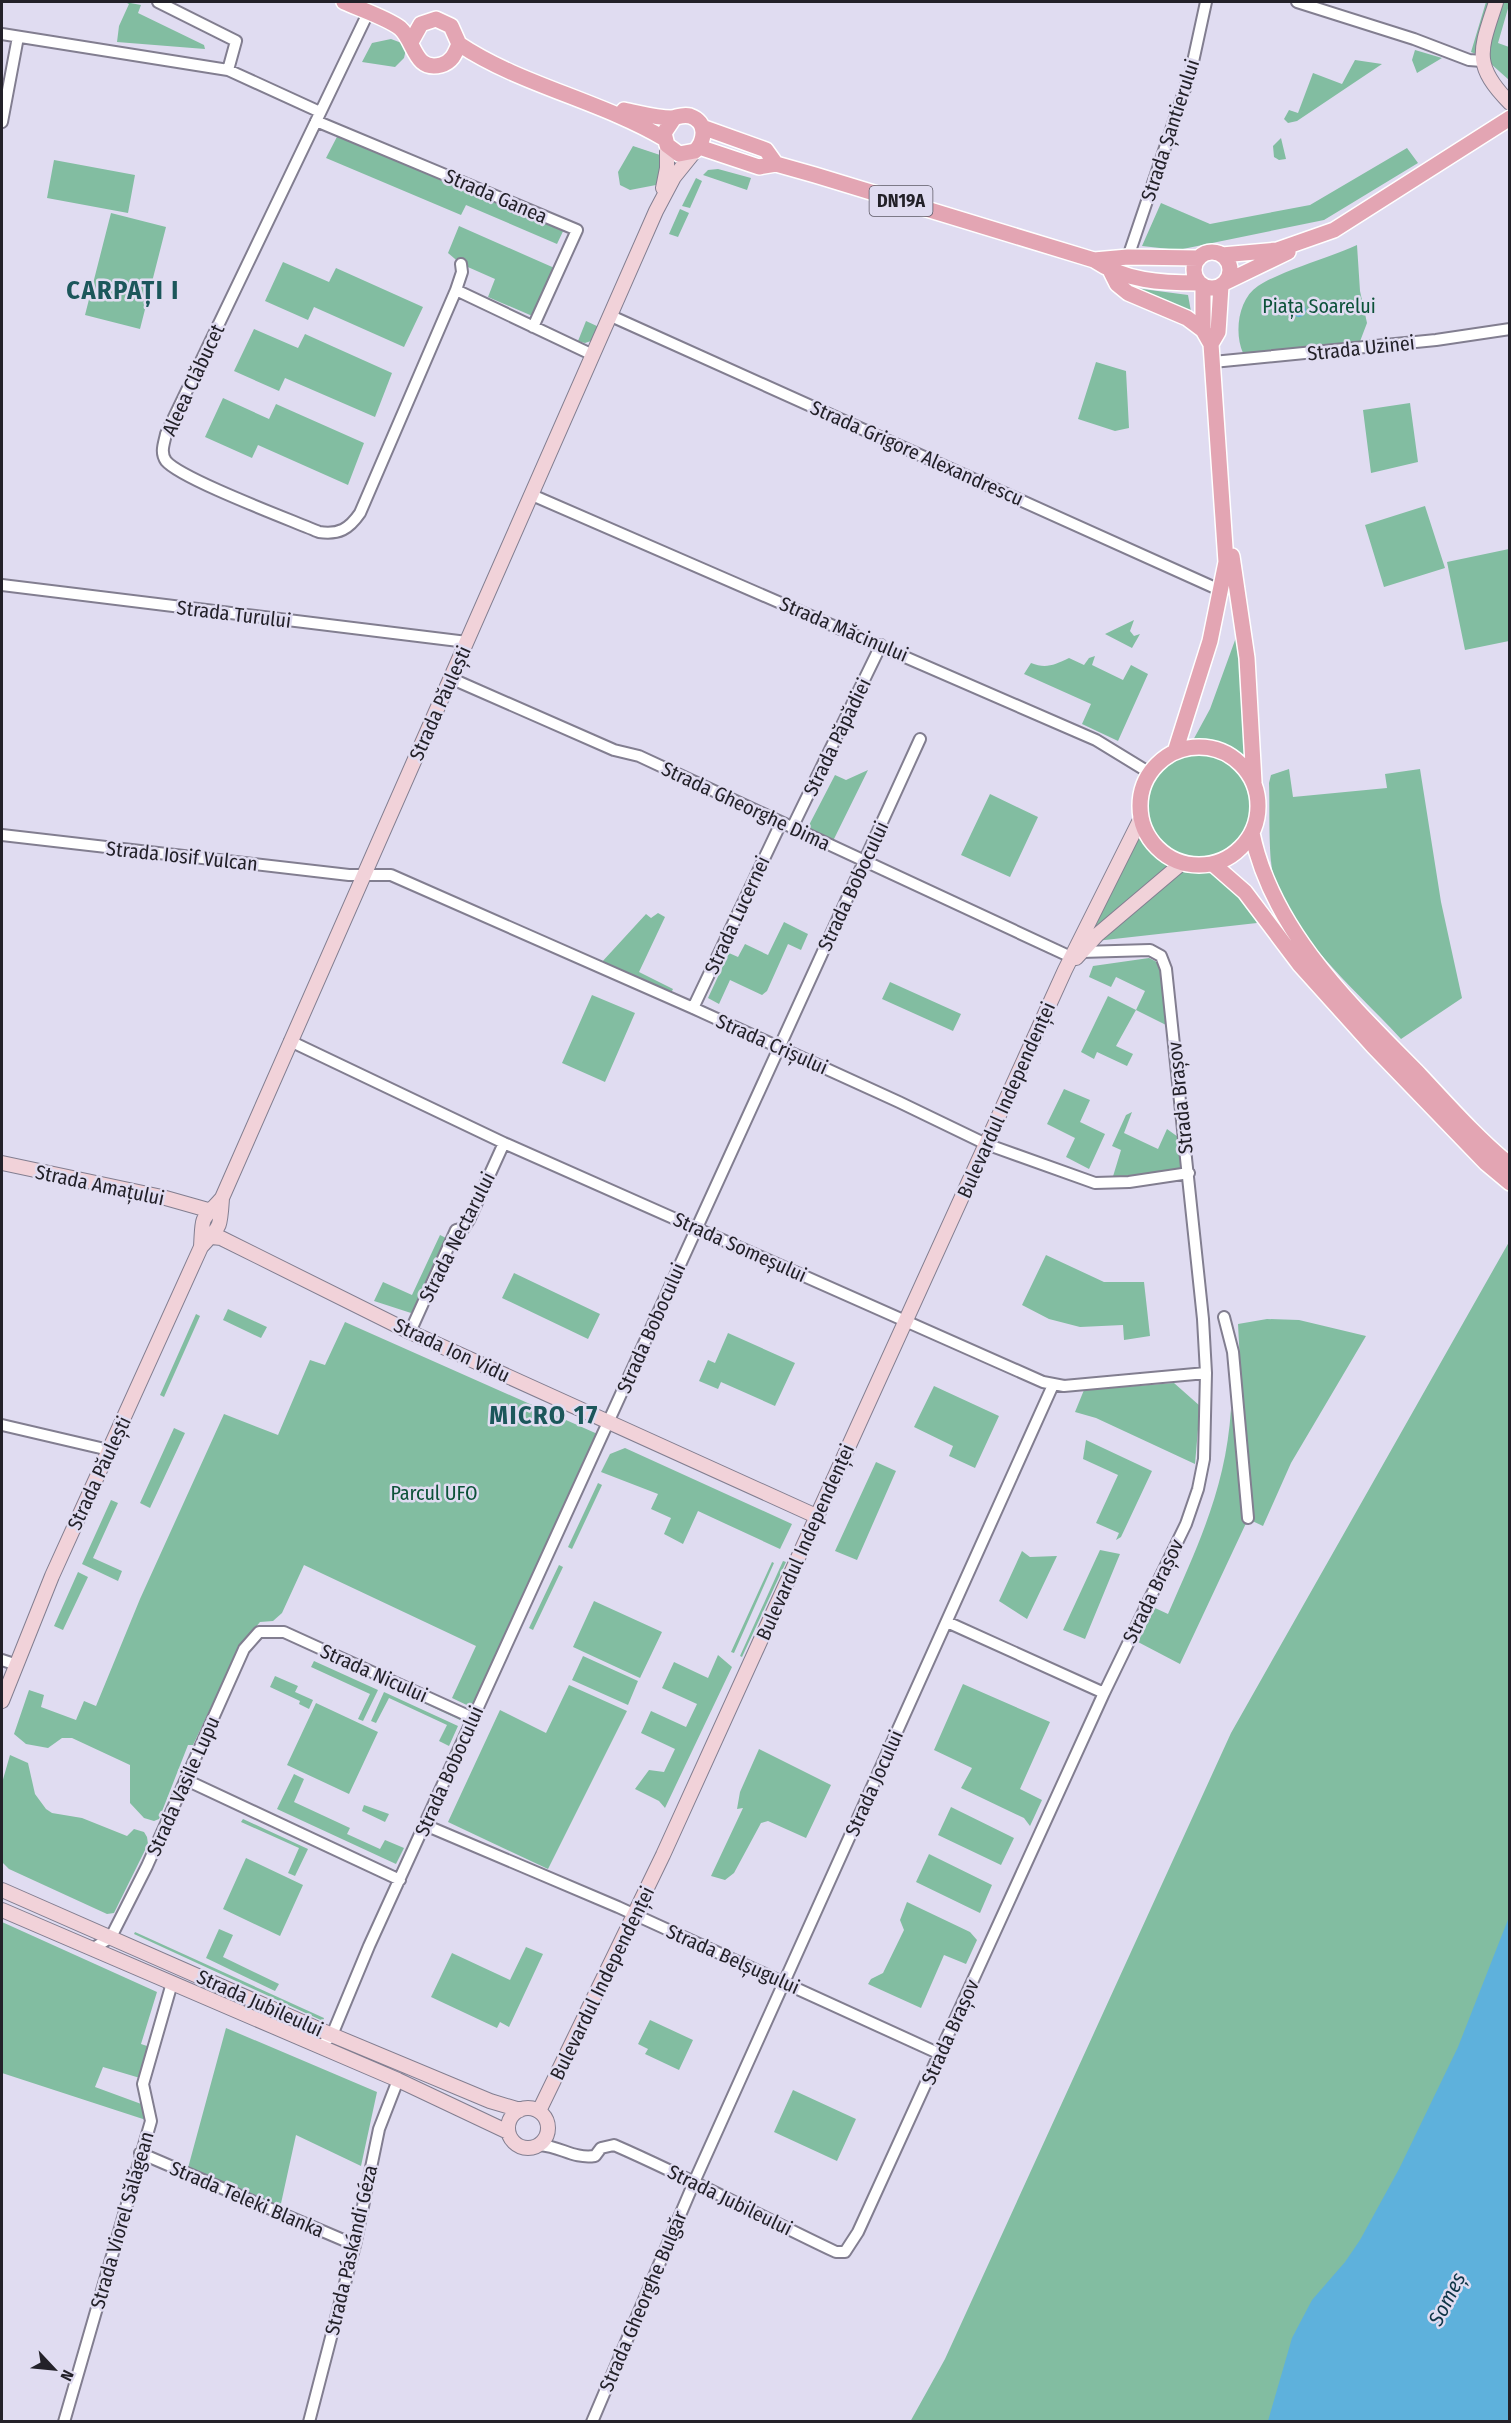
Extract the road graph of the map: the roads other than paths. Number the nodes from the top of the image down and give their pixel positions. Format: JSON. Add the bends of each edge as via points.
{"nodes":[{"id":1,"x":158,"y":2,"type":"edge"},
{"id":2,"x":344,"y":2,"type":"edge"},
{"id":3,"x":1206,"y":2,"type":"edge"},
{"id":4,"x":1297,"y":2,"type":"edge"},
{"id":5,"x":1496,"y":2,"type":"edge"},
{"id":6,"x":368,"y":13,"type":"junction"},
{"id":7,"x":419,"y":26,"type":"junction"},
{"id":8,"x":399,"y":28,"type":"junction"},
{"id":9,"x":2,"y":34,"type":"edge"},
{"id":10,"x":18,"y":37,"type":"junction"},
{"id":11,"x":411,"y":42,"type":"junction"},
{"id":12,"x":459,"y":44,"type":"junction"},
{"id":13,"x":452,"y":59,"type":"junction"},
{"id":14,"x":482,"y":60,"type":"junction"},
{"id":15,"x":1482,"y":61,"type":"junction"},
{"id":16,"x":228,"y":70,"type":"junction"},
{"id":17,"x":1509,"y":103,"type":"edge"},
{"id":18,"x":600,"y":106,"type":"junction"},
{"id":19,"x":318,"y":116,"type":"junction"},
{"id":20,"x":674,"y":118,"type":"junction"},
{"id":21,"x":1509,"y":118,"type":"edge"},
{"id":22,"x":2,"y":122,"type":"edge"},
{"id":23,"x":702,"y":128,"type":"junction"},
{"id":24,"x":666,"y":142,"type":"junction"},
{"id":25,"x":697,"y":149,"type":"junction"},
{"id":26,"x":776,"y":164,"type":"junction"},
{"id":27,"x":658,"y":208,"type":"junction"},
{"id":28,"x":1310,"y":239,"type":"junction"},
{"id":29,"x":1222,"y":255,"type":"junction"},
{"id":30,"x":1128,"y":257,"type":"junction"},
{"id":31,"x":1199,"y":258,"type":"junction"},
{"id":32,"x":1094,"y":260,"type":"junction"},
{"id":33,"x":461,"y":264,"type":"dead end"},
{"id":34,"x":1111,"y":272,"type":"junction"},
{"id":35,"x":1224,"y":284,"type":"junction"},
{"id":36,"x":1201,"y":285,"type":"junction"},
{"id":37,"x":456,"y":290,"type":"junction"},
{"id":38,"x":611,"y":316,"type":"junction"},
{"id":39,"x":534,"y":327,"type":"junction"},
{"id":40,"x":1509,"y":329,"type":"edge"},
{"id":41,"x":1203,"y":330,"type":"junction"},
{"id":42,"x":1211,"y":344,"type":"junction"},
{"id":43,"x":593,"y":355,"type":"junction"},
{"id":44,"x":1213,"y":362,"type":"junction"},
{"id":45,"x":1222,"y":487,"type":"junction"},
{"id":46,"x":532,"y":495,"type":"junction"},
{"id":47,"x":2,"y":585,"type":"edge"},
{"id":48,"x":1222,"y":591,"type":"junction"},
{"id":49,"x":467,"y":642,"type":"junction"},
{"id":50,"x":881,"y":645,"type":"junction"},
{"id":51,"x":450,"y":678,"type":"junction"},
{"id":52,"x":920,"y":739,"type":"dead end"},
{"id":53,"x":1175,"y":752,"type":"junction"},
{"id":54,"x":1150,"y":773,"type":"junction"},
{"id":55,"x":1255,"y":785,"type":"junction"},
{"id":56,"x":1141,"y":818,"type":"junction"},
{"id":57,"x":781,"y":823,"type":"junction"},
{"id":58,"x":792,"y":828,"type":"junction"},
{"id":59,"x":1252,"y":833,"type":"junction"},
{"id":60,"x":2,"y":836,"type":"edge"},
{"id":61,"x":864,"y":862,"type":"junction"},
{"id":62,"x":1182,"y":863,"type":"junction"},
{"id":63,"x":1213,"y":864,"type":"junction"},
{"id":64,"x":362,"y":875,"type":"junction"},
{"id":65,"x":1076,"y":955,"type":"junction"},
{"id":66,"x":693,"y":1008,"type":"junction"},
{"id":67,"x":290,"y":1041,"type":"junction"},
{"id":68,"x":1377,"y":1041,"type":"junction"},
{"id":69,"x":778,"y":1047,"type":"junction"},
{"id":70,"x":504,"y":1143,"type":"junction"},
{"id":71,"x":986,"y":1144,"type":"junction"},
{"id":72,"x":2,"y":1163,"type":"edge"},
{"id":73,"x":1509,"y":1165,"type":"edge"},
{"id":74,"x":1189,"y":1173,"type":"junction"},
{"id":75,"x":1509,"y":1183,"type":"edge"},
{"id":76,"x":211,"y":1209,"type":"junction"},
{"id":77,"x":697,"y":1227,"type":"junction"},
{"id":78,"x":210,"y":1237,"type":"junction"},
{"id":79,"x":1224,"y":1317,"type":"dead end"},
{"id":80,"x":905,"y":1320,"type":"junction"},
{"id":81,"x":410,"y":1332,"type":"junction"},
{"id":82,"x":1206,"y":1372,"type":"junction"},
{"id":83,"x":1053,"y":1385,"type":"junction"},
{"id":84,"x":609,"y":1422,"type":"junction"},
{"id":85,"x":2,"y":1425,"type":"edge"},
{"id":86,"x":109,"y":1450,"type":"junction"},
{"id":87,"x":816,"y":1516,"type":"junction"},
{"id":88,"x":1248,"y":1518,"type":"dead end"},
{"id":89,"x":946,"y":1622,"type":"junction"},
{"id":90,"x":274,"y":1631,"type":"joint"},
{"id":91,"x":8,"y":1662,"type":"edge"},
{"id":92,"x":1104,"y":1693,"type":"junction"},
{"id":93,"x":2,"y":1701,"type":"edge"},
{"id":94,"x":473,"y":1718,"type":"junction"},
{"id":95,"x":186,"y":1780,"type":"junction"},
{"id":96,"x":426,"y":1825,"type":"junction"},
{"id":97,"x":400,"y":1880,"type":"junction"},
{"id":98,"x":2,"y":1890,"type":"edge"},
{"id":99,"x":2,"y":1910,"type":"edge"},
{"id":100,"x":636,"y":1915,"type":"junction"},
{"id":101,"x":111,"y":1937,"type":"junction"},
{"id":102,"x":94,"y":1948,"type":"junction"},
{"id":103,"x":785,"y":1982,"type":"junction"},
{"id":104,"x":172,"y":1983,"type":"junction"},
{"id":105,"x":332,"y":2035,"type":"junction"},
{"id":106,"x":321,"y":2047,"type":"junction"},
{"id":107,"x":940,"y":2054,"type":"junction"},
{"id":108,"x":398,"y":2080,"type":"junction"},
{"id":109,"x":520,"y":2110,"type":"junction"},
{"id":110,"x":539,"y":2111,"type":"junction"},
{"id":111,"x":508,"y":2132,"type":"junction"},
{"id":112,"x":544,"y":2140,"type":"junction"},
{"id":113,"x":140,"y":2153,"type":"junction"},
{"id":114,"x":694,"y":2180,"type":"junction"},
{"id":115,"x":355,"y":2245,"type":"junction"},
{"id":116,"x":845,"y":2252,"type":"joint"},
{"id":117,"x":64,"y":2421,"type":"edge"},
{"id":118,"x":309,"y":2421,"type":"edge"},
{"id":119,"x":592,"y":2421,"type":"edge"}],
"edges":[{"from":1,"to":16,"type":"street","via":[[236,41]]},
{"from":2,"to":6,"type":"main road"},
{"from":3,"to":30,"type":"street","name":"Strada Șantierului","via":[[1191,71]]},
{"from":4,"to":15,"type":"street"},
{"from":5,"to":15,"type":"street"},
{"from":6,"to":8,"type":"main road"},
{"from":6,"to":19,"type":"street","name":"Aleea Clăbucet"},
{"from":7,"to":8,"type":"main road"},
{"from":7,"to":11,"type":"main road"},
{"from":7,"to":12,"type":"main road","via":[[429,20],[444,21],[456,32]]},
{"from":8,"to":11,"type":"main road"},
{"from":9,"to":10,"type":"street","name":"Strada Ganea"},
{"from":10,"to":16,"type":"street","name":"Strada Ganea"},
{"from":10,"to":22,"type":"street"},
{"from":11,"to":13,"type":"main road","via":[[424,63],[439,65]]},
{"from":12,"to":13,"type":"main road"},
{"from":12,"to":14,"type":"main road"},
{"from":13,"to":14,"type":"main road"},
{"from":14,"to":18,"type":"main road"},
{"from":15,"to":17,"type":"street","via":[[1487,78]]},
{"from":16,"to":19,"type":"street","name":"Strada Ganea"},
{"from":18,"to":20,"type":"main road"},
{"from":18,"to":24,"type":"main road"},
{"from":19,"to":37,"type":"street","name":"Aleea Clăbucet","via":[[166,434],[162,450],[167,461],[189,476],[319,532],[341,532],[360,513]]},
{"from":19,"to":39,"type":"street","name":"Strada Ganea","via":[[577,230]]},
{"from":20,"to":23,"type":"main road","via":[[689,116]]},
{"from":20,"to":24,"type":"main road","via":[[666,126]]},
{"from":21,"to":28,"type":"main road","via":[[1374,206]]},
{"from":23,"to":25,"type":"main road","via":[[704,134]]},
{"from":23,"to":26,"type":"main road","number":"DN19A","via":[[766,150]]},
{"from":24,"to":25,"type":"main road","via":[[679,154]]},
{"from":24,"to":27,"type":"street","name":"Strada Păulești","via":[[666,177]]},
{"from":25,"to":26,"type":"main road","number":"DN19A","via":[[759,167]]},
{"from":25,"to":27,"type":"street","name":"Strada Păulești","via":[[674,177]]},
{"from":26,"to":32,"type":"main road","number":"DN19A"},
{"from":27,"to":38,"type":"street","name":"Strada Păulești"},
{"from":28,"to":29,"type":"main road","via":[[1277,250]]},
{"from":28,"to":35,"type":"main road"},
{"from":29,"to":31,"type":"main road","via":[[1210,252]]},
{"from":29,"to":35,"type":"main road","via":[[1230,267]]},
{"from":30,"to":31,"type":"main road","number":"DN19A"},
{"from":30,"to":32,"type":"main road","number":"DN19A"},
{"from":31,"to":36,"type":"main road","via":[[1194,270]]},
{"from":32,"to":34,"type":"main road","number":"DN19A"},
{"from":33,"to":37,"type":"street","name":"Aleea Clăbucet"},
{"from":34,"to":36,"type":"main road","number":"DN19A"},
{"from":34,"to":41,"type":"main road","via":[[1128,293],[1187,318]]},
{"from":35,"to":36,"type":"main road","via":[[1216,289]]},
{"from":35,"to":42,"type":"main road","via":[[1218,332]]},
{"from":36,"to":41,"type":"main road"},
{"from":37,"to":39,"type":"street"},
{"from":38,"to":43,"type":"street","name":"Strada Păulești"},
{"from":38,"to":48,"type":"street","name":"Strada Grigore Alexandrescu"},
{"from":39,"to":43,"type":"street"},
{"from":40,"to":44,"type":"street","name":"Strada Uzinei"},
{"from":41,"to":42,"type":"main road"},
{"from":42,"to":44,"type":"main road"},
{"from":43,"to":46,"type":"street","name":"Strada Păulești"},
{"from":44,"to":45,"type":"main road"},
{"from":45,"to":48,"type":"main road","via":[[1226,538]]},
{"from":45,"to":55,"type":"main road","via":[[1247,658]]},
{"from":46,"to":49,"type":"street","name":"Strada Păulești"},
{"from":46,"to":50,"type":"street","name":"Strada Măcinului"},
{"from":47,"to":49,"type":"street","name":"Strada Turului"},
{"from":48,"to":53,"type":"main road"},
{"from":49,"to":51,"type":"street","name":"Strada Păulești"},
{"from":50,"to":54,"type":"street","name":"Strada Măcinului","via":[[1096,740]]},
{"from":50,"to":58,"type":"street","name":"Strada Păpădiei"},
{"from":51,"to":57,"type":"street","name":"Strada Gheorghe Dima","via":[[614,750],[639,756]]},
{"from":51,"to":64,"type":"street","name":"Strada Păulești"},
{"from":52,"to":61,"type":"street","name":"Strada Bobocului"},
{"from":53,"to":54,"type":"main road"},
{"from":53,"to":55,"type":"main road","via":[[1205,747],[1226,753],[1243,767]]},
{"from":54,"to":56,"type":"main road","name":"Bulevardul Independenței","via":[[1140,799]]},
{"from":55,"to":59,"type":"main road","via":[[1258,810]]},
{"from":56,"to":62,"type":"main road","via":[[1159,850]]},
{"from":56,"to":65,"type":"street","name":"Bulevardul Independenței"},
{"from":57,"to":58,"type":"street","name":"Strada Gheorghe Dima"},
{"from":57,"to":66,"type":"street","name":"Strada Lucernei"},
{"from":58,"to":61,"type":"street","name":"Strada Gheorghe Dima"},
{"from":59,"to":63,"type":"main road","via":[[1236,853]]},
{"from":59,"to":68,"type":"main road","via":[[1260,870],[1280,911]]},
{"from":60,"to":64,"type":"street","name":"Strada Iosif Vulcan"},
{"from":61,"to":65,"type":"street","name":"Strada Gheorghe Dima"},
{"from":61,"to":69,"type":"street","name":"Strada Bobocului"},
{"from":62,"to":63,"type":"main road"},
{"from":62,"to":65,"type":"street","name":"Bulevardul Independenței"},
{"from":63,"to":68,"type":"main road","via":[[1245,892],[1300,965]]},
{"from":64,"to":66,"type":"street","name":"Strada Crișului","via":[[392,874]]},
{"from":64,"to":67,"type":"street","name":"Strada Păulești"},
{"from":65,"to":71,"type":"street","name":"Bulevardul Independenței","via":[[1065,970]]},
{"from":65,"to":74,"type":"street","name":"Strada Brașov","via":[[1150,950],[1163,958]]},
{"from":66,"to":69,"type":"street","name":"Strada Crișului"},
{"from":67,"to":70,"type":"street","name":"Strada Someșului"},
{"from":67,"to":76,"type":"street","name":"Strada Păulești"},
{"from":68,"to":73,"type":"main road"},
{"from":68,"to":75,"type":"main road","via":[[1486,1163]]},
{"from":69,"to":71,"type":"street","name":"Strada Crișului"},
{"from":69,"to":77,"type":"street","name":"Strada Bobocului"},
{"from":70,"to":77,"type":"street","name":"Strada Someșului"},
{"from":70,"to":81,"type":"street","name":"Strada Nectarului","via":[[469,1220],[464,1228],[456,1230]]},
{"from":71,"to":74,"type":"street","name":"Strada Crișului","via":[[1095,1183]]},
{"from":71,"to":80,"type":"street","name":"Bulevardul Independenței"},
{"from":72,"to":76,"type":"street","name":"Strada Amațului"},
{"from":74,"to":82,"type":"street","name":"Strada Brașov"},
{"from":76,"to":78,"type":"street","name":"Strada Păulești","via":[[222,1220]]},
{"from":77,"to":80,"type":"street","name":"Strada Someșului"},
{"from":77,"to":84,"type":"street","name":"Strada Bobocului"},
{"from":78,"to":81,"type":"street","name":"Strada Ion Vidu"},
{"from":78,"to":86,"type":"street","name":"Strada Păulești"},
{"from":79,"to":88,"type":"street","via":[[1233,1352]]},
{"from":80,"to":83,"type":"street","name":"Strada Someșului"},
{"from":80,"to":87,"type":"street","name":"Bulevardul Independenței"},
{"from":81,"to":84,"type":"street","name":"Strada Ion Vidu"},
{"from":82,"to":83,"type":"street","name":"Strada Someșului"},
{"from":82,"to":92,"type":"street","name":"Strada Brașov","via":[[1204,1459],[1198,1489],[1186,1524]]},
{"from":83,"to":89,"type":"street","name":"Strada Jocului"},
{"from":84,"to":87,"type":"street","name":"Strada Ion Vidu"},
{"from":84,"to":94,"type":"street","name":"Strada Bobocului"},
{"from":85,"to":86,"type":"street"},
{"from":86,"to":91,"type":"street","name":"Strada Păulești"},
{"from":87,"to":100,"type":"street","name":"Bulevardul Independenței"},
{"from":89,"to":92,"type":"street"},
{"from":89,"to":103,"type":"street","name":"Strada Jocului"},
{"from":90,"to":94,"type":"street","name":"Strada Nicului","via":[[284,1632]]},
{"from":90,"to":95,"type":"street","name":"Strada Vasile Lupu","via":[[259,1632],[244,1649]]},
{"from":91,"to":93,"type":"street","name":"Strada Păulești"},
{"from":92,"to":107,"type":"street","name":"Strada Brașov"},
{"from":94,"to":96,"type":"street","name":"Strada Bobocului"},
{"from":95,"to":97,"type":"street"},
{"from":95,"to":101,"type":"street","name":"Strada Vasile Lupu"},
{"from":96,"to":97,"type":"street","name":"Strada Bobocului"},
{"from":96,"to":100,"type":"street","name":"Strada Belșugului"},
{"from":97,"to":105,"type":"street","name":"Strada Bobocului"},
{"from":98,"to":101,"type":"street","name":"Strada Jubileului"},
{"from":99,"to":102,"type":"street","name":"Strada Jubileului"},
{"from":100,"to":103,"type":"street","name":"Strada Belșugului"},
{"from":100,"to":110,"type":"street","name":"Bulevardul Independenței"},
{"from":101,"to":102,"type":"street"},
{"from":101,"to":105,"type":"street","name":"Strada Jubileului"},
{"from":102,"to":104,"type":"street","name":"Strada Jubileului"},
{"from":103,"to":107,"type":"street","name":"Strada Belșugului"},
{"from":103,"to":114,"type":"street","name":"Strada Jocului"},
{"from":104,"to":106,"type":"street","name":"Strada Jubileului"},
{"from":104,"to":113,"type":"street","name":"Strada Viorel Sălăgean","via":[[143,2084],[151,2121]]},
{"from":105,"to":106,"type":"street","name":"Strada Bobocului"},
{"from":105,"to":109,"type":"street","name":"Strada Jubileului"},
{"from":106,"to":108,"type":"street","name":"Strada Jubileului"},
{"from":107,"to":116,"type":"street","name":"Strada Brașov","via":[[858,2232]]},
{"from":108,"to":111,"type":"street","name":"Strada Jubileului"},
{"from":108,"to":115,"type":"street","name":"Strada Páskándi Géza","via":[[380,2129]]},
{"from":109,"to":110,"type":"street"},
{"from":109,"to":111,"type":"street","via":[[510,2119]]},
{"from":110,"to":112,"type":"street","via":[[547,2121]]},
{"from":111,"to":112,"type":"street","via":[[520,2147],[533,2148]]},
{"from":112,"to":114,"type":"street","name":"Strada Jubileului","via":[[580,2158],[595,2156],[601,2148],[614,2145]]},
{"from":113,"to":115,"type":"street","name":"Strada Teleki Blanka"},
{"from":113,"to":117,"type":"street","name":"Strada Viorel Sălăgean"},
{"from":114,"to":116,"type":"street","name":"Strada Jubileului","via":[[836,2252]]},
{"from":114,"to":119,"type":"street","name":"Strada Gheorghe Bulgăr"},
{"from":115,"to":118,"type":"street","name":"Strada Páskándi Géza"}]}
